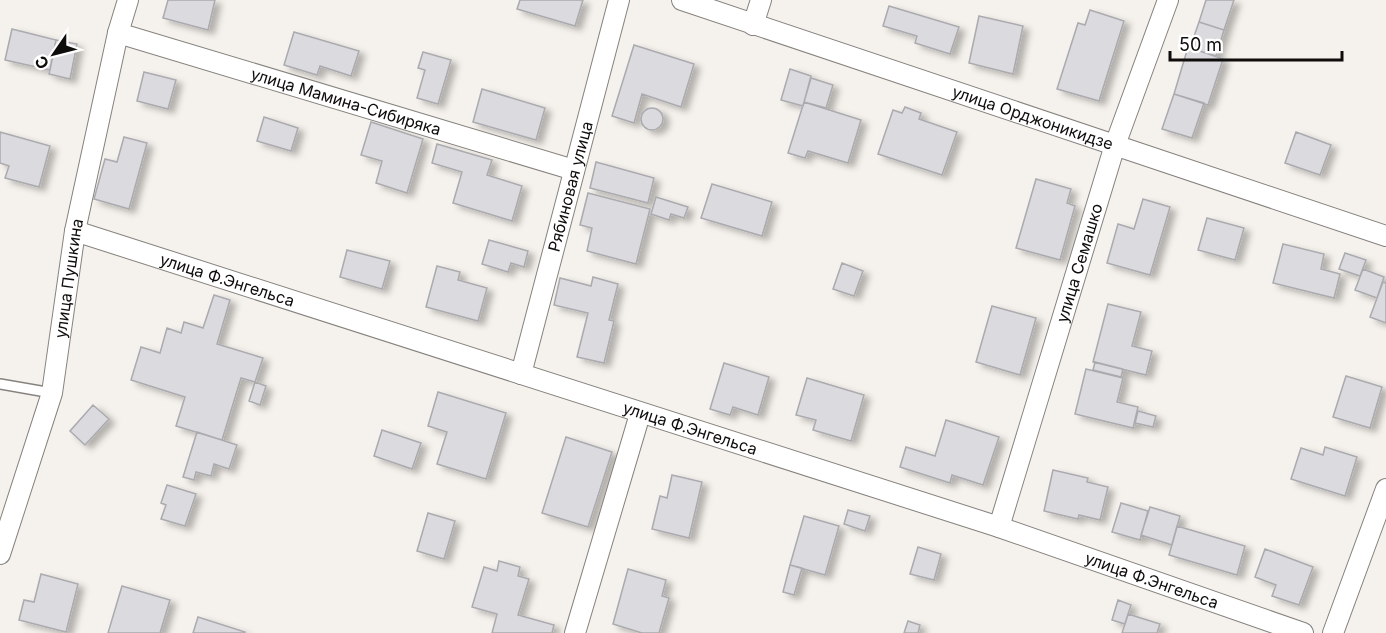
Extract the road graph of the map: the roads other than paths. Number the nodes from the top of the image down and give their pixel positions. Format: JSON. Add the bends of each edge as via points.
{"nodes":[{"id":1,"x":128,"y":0,"type":"edge"},
{"id":2,"x":619,"y":0,"type":"edge"},
{"id":3,"x":682,"y":0,"type":"edge"},
{"id":4,"x":761,"y":0,"type":"edge"},
{"id":5,"x":1168,"y":0,"type":"edge"},
{"id":6,"x":753,"y":26,"type":"junction"},
{"id":7,"x":118,"y":33,"type":"junction"},
{"id":8,"x":1115,"y":145,"type":"junction"},
{"id":9,"x":574,"y":170,"type":"junction"},
{"id":10,"x":75,"y":231,"type":"junction"},
{"id":11,"x":1386,"y":236,"type":"edge"},
{"id":12,"x":521,"y":374,"type":"junction"},
{"id":13,"x":0,"y":384,"type":"edge"},
{"id":14,"x":52,"y":393,"type":"junction"},
{"id":15,"x":640,"y":414,"type":"junction"},
{"id":16,"x":1386,"y":489,"type":"edge"},
{"id":17,"x":999,"y":527,"type":"junction"},
{"id":18,"x":0,"y":554,"type":"edge"},
{"id":19,"x":575,"y":633,"type":"edge"},
{"id":20,"x":1303,"y":633,"type":"edge"},
{"id":21,"x":1334,"y":633,"type":"edge"}],
"edges":[{"from":1,"to":7,"type":"street","name":"улица Пушкина"},
{"from":2,"to":9,"type":"street","name":"Рябиновая улица"},
{"from":3,"to":6,"type":"street","name":"улица Орджоникидзе"},
{"from":4,"to":6,"type":"street"},
{"from":5,"to":8,"type":"street","name":"улица Семашко"},
{"from":6,"to":8,"type":"street","name":"улица Орджоникидзе"},
{"from":7,"to":9,"type":"street","name":"улица Мамина-Сибиряка"},
{"from":7,"to":10,"type":"street","name":"улица Пушкина"},
{"from":8,"to":11,"type":"street","name":"улица Орджоникидзе"},
{"from":8,"to":17,"type":"street","name":"улица Семашко"},
{"from":9,"to":12,"type":"street","name":"Рябиновая улица"},
{"from":10,"to":12,"type":"street","name":"улица Ф.Энгельса"},
{"from":10,"to":14,"type":"street","name":"улица Пушкина"},
{"from":12,"to":15,"type":"street","name":"улица Ф.Энгельса"},
{"from":13,"to":14,"type":"lane"},
{"from":14,"to":18,"type":"street","name":"улица Пушкина"},
{"from":15,"to":17,"type":"street","name":"улица Ф.Энгельса"},
{"from":15,"to":19,"type":"street"},
{"from":16,"to":21,"type":"street"},
{"from":17,"to":20,"type":"street","name":"улица Ф.Энгельса"}]}
